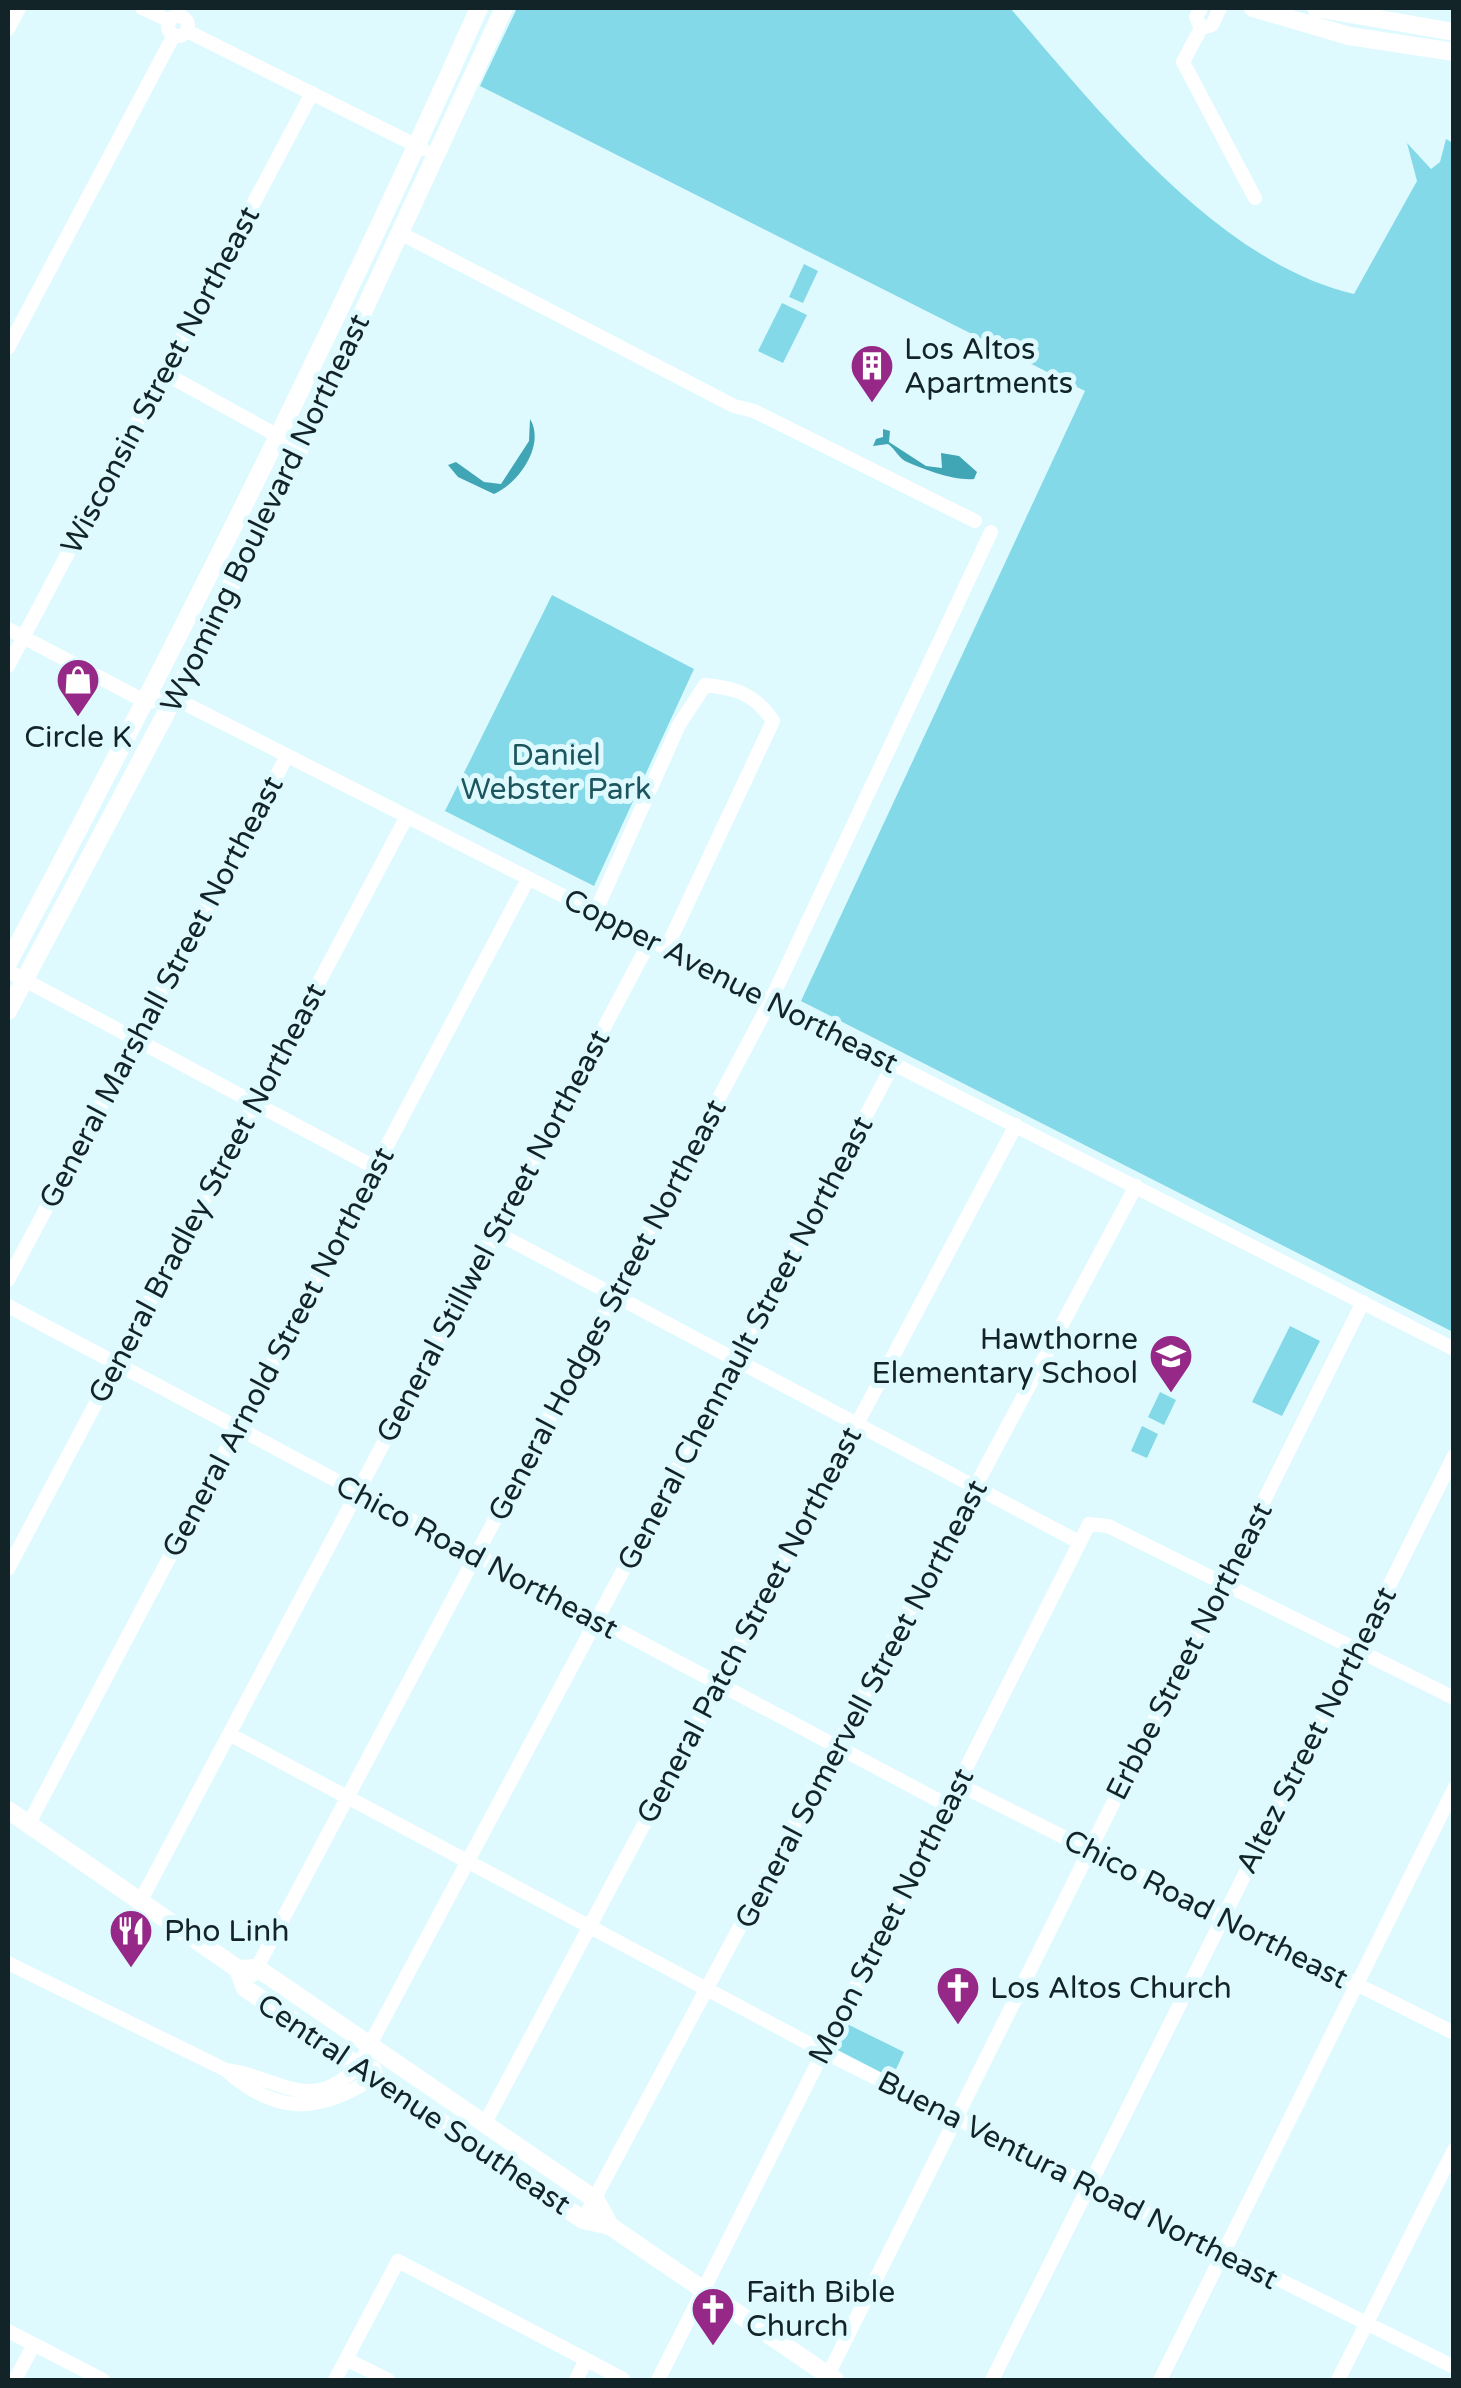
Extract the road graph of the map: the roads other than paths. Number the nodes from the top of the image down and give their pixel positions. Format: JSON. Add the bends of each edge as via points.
{"nodes":[{"id":1,"x":19,"y":8,"type":"edge"},
{"id":2,"x":142,"y":8,"type":"edge"},
{"id":3,"x":479,"y":8,"type":"edge"},
{"id":4,"x":504,"y":8,"type":"edge"},
{"id":5,"x":1201,"y":8,"type":"edge"},
{"id":6,"x":1220,"y":8,"type":"edge"},
{"id":7,"x":1253,"y":8,"type":"edge"},
{"id":8,"x":1316,"y":8,"type":"edge"},
{"id":9,"x":180,"y":22,"type":"edge"},
{"id":10,"x":1201,"y":28,"type":"junction"},
{"id":11,"x":8,"y":30,"type":"edge"},
{"id":12,"x":1454,"y":32,"type":"edge"},
{"id":13,"x":1454,"y":52,"type":"edge"},
{"id":14,"x":312,"y":93,"type":"junction"},
{"id":15,"x":418,"y":146,"type":"junction"},
{"id":16,"x":437,"y":155,"type":"junction"},
{"id":17,"x":1255,"y":198,"type":"dead end"},
{"id":18,"x":402,"y":234,"type":"junction"},
{"id":19,"x":8,"y":348,"type":"edge"},
{"id":20,"x":164,"y":373,"type":"junction"},
{"id":21,"x":280,"y":437,"type":"junction"},
{"id":22,"x":300,"y":448,"type":"junction"},
{"id":23,"x":974,"y":521,"type":"dead end"},
{"id":24,"x":990,"y":532,"type":"dead end"},
{"id":25,"x":8,"y":629,"type":"edge"},
{"id":26,"x":23,"y":637,"type":"junction"},
{"id":27,"x":8,"y":666,"type":"edge"},
{"id":28,"x":174,"y":698,"type":"junction"},
{"id":29,"x":146,"y":702,"type":"junction"},
{"id":30,"x":288,"y":756,"type":"junction"},
{"id":31,"x":406,"y":818,"type":"junction"},
{"id":32,"x":528,"y":879,"type":"junction"},
{"id":33,"x":596,"y":913,"type":"junction"},
{"id":34,"x":650,"y":941,"type":"junction"},
{"id":35,"x":666,"y":949,"type":"junction"},
{"id":36,"x":8,"y":963,"type":"edge"},
{"id":37,"x":16,"y":976,"type":"edge"},
{"id":38,"x":770,"y":1002,"type":"junction"},
{"id":39,"x":8,"y":1010,"type":"edge"},
{"id":40,"x":135,"y":1040,"type":"junction"},
{"id":41,"x":894,"y":1063,"type":"junction"},
{"id":42,"x":255,"y":1103,"type":"junction"},
{"id":43,"x":1016,"y":1125,"type":"junction"},
{"id":44,"x":376,"y":1168,"type":"junction"},
{"id":45,"x":1136,"y":1186,"type":"junction"},
{"id":46,"x":494,"y":1232,"type":"junction"},
{"id":47,"x":8,"y":1280,"type":"edge"},
{"id":48,"x":616,"y":1296,"type":"junction"},
{"id":49,"x":1363,"y":1302,"type":"junction"},
{"id":50,"x":8,"y":1306,"type":"edge"},
{"id":51,"x":1454,"y":1349,"type":"edge"},
{"id":52,"x":735,"y":1358,"type":"junction"},
{"id":53,"x":116,"y":1364,"type":"junction"},
{"id":54,"x":856,"y":1423,"type":"junction"},
{"id":55,"x":237,"y":1429,"type":"junction"},
{"id":56,"x":1454,"y":1456,"type":"edge"},
{"id":57,"x":977,"y":1487,"type":"junction"},
{"id":58,"x":356,"y":1492,"type":"junction"},
{"id":59,"x":1077,"y":1542,"type":"junction"},
{"id":60,"x":477,"y":1556,"type":"junction"},
{"id":61,"x":8,"y":1569,"type":"edge"},
{"id":62,"x":1224,"y":1582,"type":"junction"},
{"id":63,"x":597,"y":1620,"type":"junction"},
{"id":64,"x":1356,"y":1650,"type":"junction"},
{"id":65,"x":717,"y":1684,"type":"junction"},
{"id":66,"x":1454,"y":1698,"type":"edge"},
{"id":67,"x":228,"y":1734,"type":"junction"},
{"id":68,"x":836,"y":1747,"type":"junction"},
{"id":69,"x":958,"y":1784,"type":"junction"},
{"id":70,"x":1454,"y":1789,"type":"edge"},
{"id":71,"x":349,"y":1796,"type":"junction"},
{"id":72,"x":947,"y":1805,"type":"junction"},
{"id":73,"x":8,"y":1810,"type":"edge"},
{"id":74,"x":28,"y":1824,"type":"junction"},
{"id":75,"x":1089,"y":1850,"type":"junction"},
{"id":76,"x":470,"y":1862,"type":"junction"},
{"id":77,"x":140,"y":1902,"type":"junction"},
{"id":78,"x":1222,"y":1918,"type":"junction"},
{"id":79,"x":590,"y":1927,"type":"junction"},
{"id":80,"x":8,"y":1963,"type":"edge"},
{"id":81,"x":258,"y":1968,"type":"junction"},
{"id":82,"x":238,"y":1969,"type":"junction"},
{"id":83,"x":1356,"y":1984,"type":"junction"},
{"id":84,"x":245,"y":1988,"type":"junction"},
{"id":85,"x":709,"y":1988,"type":"junction"},
{"id":86,"x":1454,"y":2033,"type":"edge"},
{"id":87,"x":371,"y":2047,"type":"junction"},
{"id":88,"x":823,"y":2051,"type":"junction"},
{"id":89,"x":367,"y":2071,"type":"junction"},
{"id":90,"x":956,"y":2118,"type":"junction"},
{"id":91,"x":484,"y":2125,"type":"junction"},
{"id":92,"x":1454,"y":2150,"type":"edge"},
{"id":93,"x":1089,"y":2186,"type":"junction"},
{"id":94,"x":596,"y":2200,"type":"junction"},
{"id":95,"x":583,"y":2220,"type":"junction"},
{"id":96,"x":610,"y":2226,"type":"junction"},
{"id":97,"x":1224,"y":2253,"type":"junction"},
{"id":98,"x":704,"y":2289,"type":"junction"},
{"id":99,"x":1367,"y":2324,"type":"junction"},
{"id":100,"x":8,"y":2330,"type":"edge"},
{"id":101,"x":34,"y":2344,"type":"junction"},
{"id":102,"x":346,"y":2359,"type":"junction"},
{"id":103,"x":586,"y":2360,"type":"junction"},
{"id":104,"x":1454,"y":2367,"type":"edge"},
{"id":105,"x":832,"y":2378,"type":"edge"},
{"id":106,"x":623,"y":2379,"type":"edge"},
{"id":107,"x":15,"y":2380,"type":"edge"},
{"id":108,"x":104,"y":2380,"type":"edge"},
{"id":109,"x":335,"y":2380,"type":"edge"},
{"id":110,"x":388,"y":2380,"type":"edge"},
{"id":111,"x":576,"y":2380,"type":"edge"},
{"id":112,"x":658,"y":2380,"type":"edge"},
{"id":113,"x":992,"y":2380,"type":"edge"},
{"id":114,"x":1160,"y":2380,"type":"edge"},
{"id":115,"x":1338,"y":2380,"type":"edge"}],
"edges":[{"from":1,"to":11,"type":"street"},
{"from":2,"to":9,"type":"street"},
{"from":3,"to":15,"type":"main road","name":"Wyoming Boulevard Northeast"},
{"from":4,"to":16,"type":"main road","name":"Wyoming Boulevard Northeast"},
{"from":5,"to":10,"type":"street"},
{"from":6,"to":10,"type":"street","via":[[1212,25]]},
{"from":7,"to":13,"type":"main road","via":[[1349,36]]},
{"from":8,"to":12,"type":"main road"},
{"from":9,"to":14,"type":"street"},
{"from":9,"to":19,"type":"street"},
{"from":10,"to":17,"type":"street","via":[[1182,62]]},
{"from":14,"to":15,"type":"street"},
{"from":14,"to":20,"type":"street","name":"Wisconsin Street Northeast"},
{"from":15,"to":16,"type":"street"},
{"from":15,"to":21,"type":"main road","name":"Wyoming Boulevard Northeast"},
{"from":16,"to":18,"type":"main road","name":"Wyoming Boulevard Northeast"},
{"from":18,"to":22,"type":"main road","name":"Wyoming Boulevard Northeast"},
{"from":18,"to":23,"type":"street"},
{"from":20,"to":21,"type":"street"},
{"from":20,"to":26,"type":"street","name":"Wisconsin Street Northeast"},
{"from":21,"to":22,"type":"street"},
{"from":21,"to":29,"type":"main road","name":"Wyoming Boulevard Northeast"},
{"from":22,"to":28,"type":"main road","name":"Wyoming Boulevard Northeast"},
{"from":24,"to":38,"type":"street","name":"General Hodges Street Northeast"},
{"from":25,"to":26,"type":"street"},
{"from":26,"to":27,"type":"street","name":"Wisconsin Street Northeast"},
{"from":26,"to":29,"type":"street"},
{"from":28,"to":29,"type":"street"},
{"from":28,"to":30,"type":"street","name":"Copper Avenue Northeast"},
{"from":28,"to":37,"type":"main road","name":"Wyoming Boulevard Northeast"},
{"from":29,"to":36,"type":"main road","name":"Wyoming Boulevard Northeast"},
{"from":30,"to":31,"type":"street","name":"Copper Avenue Northeast"},
{"from":30,"to":40,"type":"street","name":"General Marshall Street Northeast"},
{"from":31,"to":32,"type":"street","name":"Copper Avenue Northeast"},
{"from":31,"to":42,"type":"street","name":"General Bradley Street Northeast"},
{"from":32,"to":33,"type":"street","name":"Copper Avenue Northeast"},
{"from":32,"to":44,"type":"street","name":"General Arnold Street Northeast"},
{"from":33,"to":34,"type":"street","name":"Copper Avenue Northeast"},
{"from":33,"to":35,"type":"street","via":[[679,725],[705,685],[735,688],[761,703],[773,721]]},
{"from":34,"to":35,"type":"street","name":"Copper Avenue Northeast"},
{"from":34,"to":46,"type":"street","name":"General Stillwel Street Northeast"},
{"from":35,"to":38,"type":"street","name":"Copper Avenue Northeast"},
{"from":37,"to":39,"type":"main road","name":"Wyoming Boulevard Northeast"},
{"from":37,"to":40,"type":"street"},
{"from":38,"to":41,"type":"street","name":"Copper Avenue Northeast"},
{"from":38,"to":48,"type":"street","name":"General Hodges Street Northeast"},
{"from":40,"to":42,"type":"street"},
{"from":40,"to":47,"type":"street","name":"General Marshall Street Northeast"},
{"from":41,"to":43,"type":"street","name":"Copper Avenue Northeast"},
{"from":41,"to":52,"type":"street","name":"General Chennault Street Northeast"},
{"from":42,"to":44,"type":"street"},
{"from":42,"to":53,"type":"street","name":"General Bradley Street Northeast"},
{"from":43,"to":45,"type":"street","name":"Copper Avenue Northeast"},
{"from":43,"to":54,"type":"street","name":"General Patch Street Northeast"},
{"from":44,"to":55,"type":"street","name":"General Arnold Street Northeast"},
{"from":45,"to":49,"type":"street","name":"Copper Avenue Northeast"},
{"from":45,"to":57,"type":"street","name":"General Somervell Street Northeast"},
{"from":46,"to":48,"type":"street"},
{"from":46,"to":58,"type":"street","name":"General Stillwel Street Northeast"},
{"from":48,"to":52,"type":"street"},
{"from":48,"to":60,"type":"street","name":"General Hodges Street Northeast"},
{"from":49,"to":51,"type":"street","name":"Copper Avenue Northeast"},
{"from":49,"to":62,"type":"street","name":"Erbbe Street Northeast"},
{"from":50,"to":53,"type":"street","name":"Chico Road Northeast"},
{"from":52,"to":54,"type":"street"},
{"from":52,"to":63,"type":"street","name":"General Chennault Street Northeast"},
{"from":53,"to":55,"type":"street","name":"Chico Road Northeast"},
{"from":53,"to":61,"type":"street","name":"General Bradley Street Northeast"},
{"from":54,"to":57,"type":"street"},
{"from":54,"to":65,"type":"street","name":"General Patch Street Northeast"},
{"from":55,"to":58,"type":"street","name":"Chico Road Northeast"},
{"from":55,"to":74,"type":"street","name":"General Arnold Street Northeast"},
{"from":56,"to":64,"type":"street","name":"Altez Street Northeast"},
{"from":57,"to":59,"type":"street"},
{"from":57,"to":68,"type":"street","name":"General Somervell Street Northeast"},
{"from":58,"to":60,"type":"street","name":"Chico Road Northeast"},
{"from":58,"to":67,"type":"street","name":"General Stillwel Street Northeast"},
{"from":59,"to":62,"type":"street","via":[[1088,1524],[1102,1523]]},
{"from":59,"to":69,"type":"street","name":"Moon Street Northeast"},
{"from":60,"to":63,"type":"street","name":"Chico Road Northeast"},
{"from":60,"to":71,"type":"street","name":"General Hodges Street Northeast"},
{"from":62,"to":64,"type":"street"},
{"from":62,"to":75,"type":"street","name":"Erbbe Street Northeast"},
{"from":63,"to":65,"type":"street","name":"Chico Road Northeast"},
{"from":63,"to":76,"type":"street","name":"General Chennault Street Northeast"},
{"from":64,"to":66,"type":"street"},
{"from":64,"to":78,"type":"street","name":"Altez Street Northeast"},
{"from":65,"to":68,"type":"street","name":"Chico Road Northeast"},
{"from":65,"to":79,"type":"street","name":"General Patch Street Northeast"},
{"from":67,"to":71,"type":"street","name":"Buena Ventura Road Northeast"},
{"from":67,"to":77,"type":"street","name":"General Stillwel Street Northeast"},
{"from":68,"to":72,"type":"street","name":"Chico Road Northeast"},
{"from":68,"to":85,"type":"street","name":"General Somervell Street Northeast"},
{"from":69,"to":72,"type":"street","name":"Moon Street Northeast"},
{"from":69,"to":75,"type":"street","name":"Chico Road Northeast"},
{"from":70,"to":83,"type":"street"},
{"from":71,"to":76,"type":"street","name":"Buena Ventura Road Northeast"},
{"from":71,"to":81,"type":"street","name":"General Hodges Street Northeast"},
{"from":72,"to":88,"type":"street","name":"Moon Street Northeast"},
{"from":73,"to":74,"type":"main road","name":"Central Avenue Southeast"},
{"from":74,"to":77,"type":"main road","name":"Central Avenue Southeast"},
{"from":75,"to":78,"type":"street","name":"Chico Road Northeast"},
{"from":75,"to":90,"type":"street","name":"Erbbe Street Northeast"},
{"from":76,"to":79,"type":"street","name":"Buena Ventura Road Northeast"},
{"from":76,"to":87,"type":"street","name":"General Chennault Street Northeast"},
{"from":77,"to":82,"type":"main road","name":"Central Avenue Southeast"},
{"from":78,"to":83,"type":"street","name":"Chico Road Northeast"},
{"from":78,"to":93,"type":"street","name":"Altez Street Northeast"},
{"from":79,"to":85,"type":"street","name":"Buena Ventura Road Northeast"},
{"from":79,"to":91,"type":"street","name":"General Patch Street Northeast"},
{"from":80,"to":89,"type":"street","via":[[226,2070],[289,2091],[308,2092]]},
{"from":81,"to":82,"type":"main road"},
{"from":81,"to":84,"type":"street","name":"General Hodges Street Northeast"},
{"from":81,"to":87,"type":"main road"},
{"from":82,"to":84,"type":"main road","name":"Central Avenue Southeast"},
{"from":83,"to":86,"type":"street","name":"Chico Road Northeast"},
{"from":83,"to":97,"type":"street"},
{"from":84,"to":89,"type":"main road","name":"Central Avenue Southeast"},
{"from":85,"to":88,"type":"street","name":"Buena Ventura Road Northeast"},
{"from":85,"to":94,"type":"street","name":"General Somervell Street Northeast"},
{"from":87,"to":89,"type":"street","name":"General Chennault Street Northeast"},
{"from":87,"to":91,"type":"main road"},
{"from":88,"to":90,"type":"street","name":"Buena Ventura Road Northeast"},
{"from":88,"to":98,"type":"street","name":"Moon Street Northeast"},
{"from":89,"to":95,"type":"main road","name":"Central Avenue Southeast"},
{"from":90,"to":93,"type":"street","name":"Buena Ventura Road Northeast"},
{"from":90,"to":105,"type":"street","name":"Erbbe Street Northeast"},
{"from":91,"to":94,"type":"main road"},
{"from":92,"to":99,"type":"street"},
{"from":93,"to":97,"type":"street","name":"Buena Ventura Road Northeast"},
{"from":93,"to":113,"type":"street","name":"Altez Street Northeast"},
{"from":94,"to":95,"type":"street","name":"General Somervell Street Northeast"},
{"from":94,"to":96,"type":"main road"},
{"from":95,"to":96,"type":"main road","name":"Central Avenue Southeast"},
{"from":96,"to":98,"type":"main road","name":"Central Avenue Southeast"},
{"from":97,"to":99,"type":"street","name":"Buena Ventura Road Northeast"},
{"from":97,"to":114,"type":"street"},
{"from":98,"to":105,"type":"main road","name":"Central Avenue Southeast"},
{"from":98,"to":112,"type":"street","name":"Moon Street Northeast"},
{"from":99,"to":104,"type":"street","name":"Buena Ventura Road Northeast"},
{"from":99,"to":115,"type":"street"},
{"from":100,"to":101,"type":"street"},
{"from":101,"to":107,"type":"street"},
{"from":101,"to":108,"type":"street"},
{"from":102,"to":103,"type":"street","via":[[398,2261]]},
{"from":102,"to":109,"type":"street"},
{"from":102,"to":110,"type":"street"},
{"from":103,"to":106,"type":"street"},
{"from":103,"to":111,"type":"street"}]}
